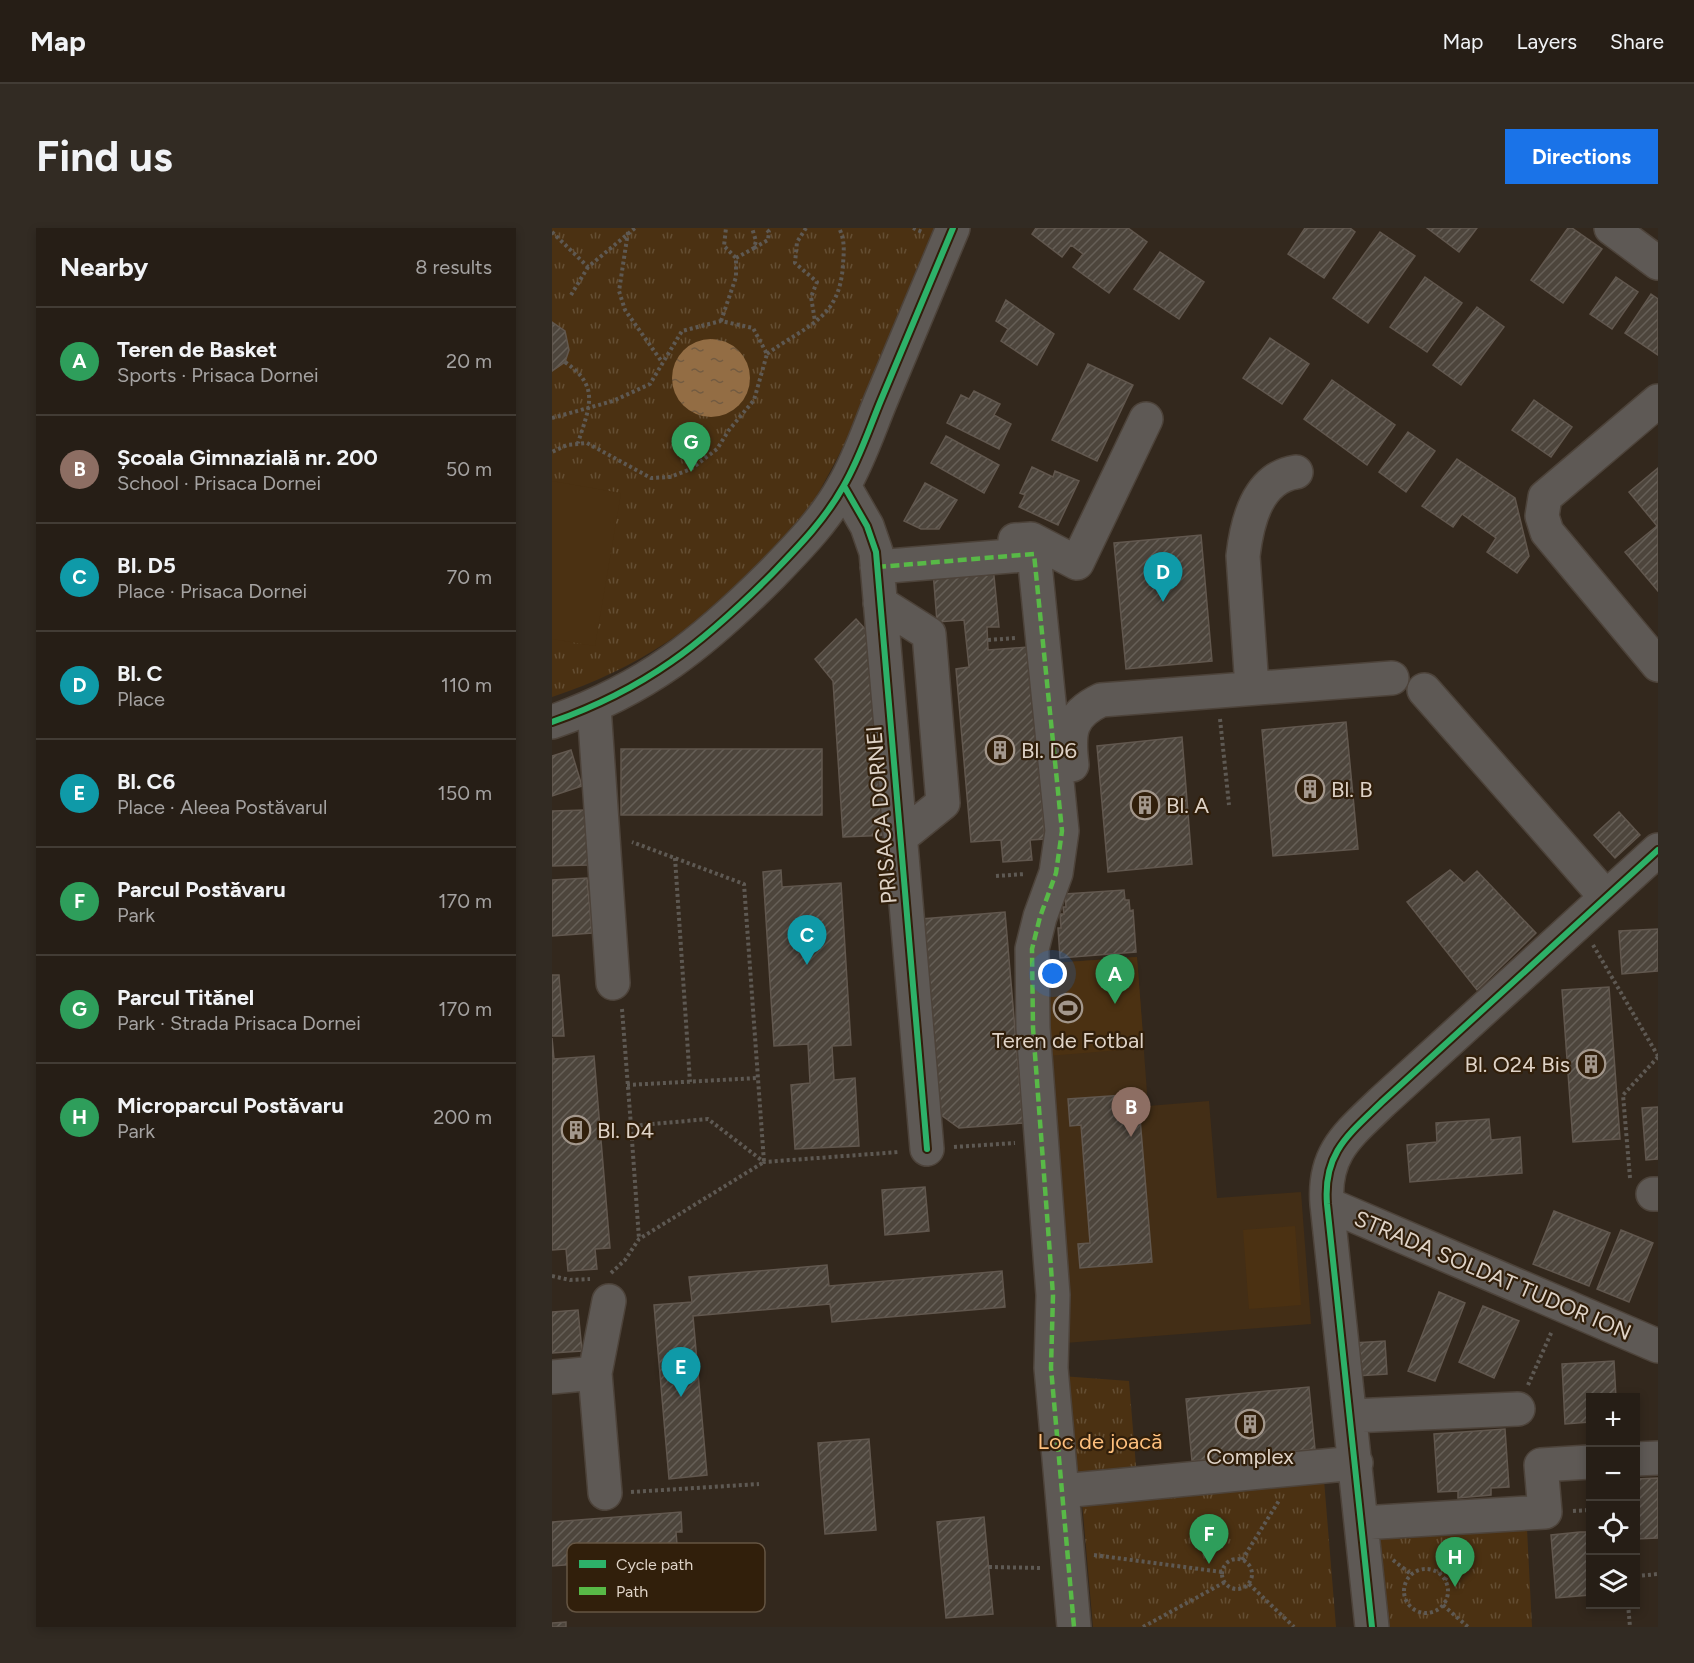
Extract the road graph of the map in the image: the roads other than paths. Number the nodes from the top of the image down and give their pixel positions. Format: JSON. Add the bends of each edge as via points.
{"nodes":[{"id":1,"x":953,"y":228,"type":"edge"},
{"id":2,"x":1611,"y":228,"type":"edge"},
{"id":3,"x":1658,"y":263,"type":"edge"},
{"id":4,"x":1658,"y":401,"type":"edge"},
{"id":5,"x":1146,"y":418,"type":"dead end"},
{"id":6,"x":1296,"y":472,"type":"dead end"},
{"id":7,"x":844,"y":486,"type":"junction"},
{"id":8,"x":877,"y":560,"type":"junction"},
{"id":9,"x":880,"y":603,"type":"junction"},
{"id":10,"x":1658,"y":665,"type":"edge"},
{"id":11,"x":1252,"y":688,"type":"junction"},
{"id":12,"x":594,"y":707,"type":"junction"},
{"id":13,"x":552,"y":722,"type":"edge"},
{"id":14,"x":901,"y":837,"type":"junction"},
{"id":15,"x":1080,"y":844,"type":"dead end"},
{"id":16,"x":1658,"y":850,"type":"edge"},
{"id":17,"x":1605,"y":896,"type":"junction"},
{"id":18,"x":617,"y":994,"type":"road end"},
{"id":19,"x":927,"y":1149,"type":"road end"},
{"id":20,"x":1327,"y":1204,"type":"junction"},
{"id":21,"x":606,"y":1284,"type":"road end"},
{"id":22,"x":1658,"y":1346,"type":"edge"},
{"id":23,"x":595,"y":1373,"type":"junction"},
{"id":24,"x":552,"y":1377,"type":"edge"},
{"id":25,"x":1518,"y":1409,"type":"dead end"},
{"id":26,"x":1350,"y":1416,"type":"junction"},
{"id":27,"x":1658,"y":1458,"type":"edge"},
{"id":28,"x":1640,"y":1459,"type":"edge"},
{"id":29,"x":1586,"y":1462,"type":"edge"},
{"id":30,"x":1356,"y":1463,"type":"junction"},
{"id":31,"x":1062,"y":1491,"type":"junction"},
{"id":32,"x":605,"y":1493,"type":"road end"},
{"id":33,"x":1362,"y":1523,"type":"junction"},
{"id":34,"x":1074,"y":1627,"type":"edge"},
{"id":35,"x":1372,"y":1627,"type":"edge"}],
"edges":[{"from":1,"to":7,"type":"street"},
{"from":2,"to":3,"type":"street"},
{"from":4,"to":10,"type":"street","via":[[1540,493],[1547,532]]},
{"from":5,"to":8,"type":"street","via":[[1077,562],[1030,539]]},
{"from":6,"to":11,"type":"street","via":[[1280,474],[1267,485],[1245,536]]},
{"from":7,"to":8,"type":"street","name":"PRISACA DORNEI","via":[[863,517]]},
{"from":7,"to":12,"type":"street","via":[[811,534],[720,625],[653,676]]},
{"from":8,"to":9,"type":"street","name":"PRISACA DORNEI"},
{"from":8,"to":31,"type":"street","via":[[1034,554],[1062,831],[1056,873],[1032,949],[1033,1028],[1053,1295],[1051,1368]]},
{"from":9,"to":14,"type":"street","name":"PRISACA DORNEI"},
{"from":9,"to":14,"type":"street","via":[[929,634],[943,804]]},
{"from":11,"to":15,"type":"street","via":[[1101,700],[1086,707],[1077,717],[1069,741]]},
{"from":11,"to":17,"type":"street","via":[[1392,678],[1402,670],[1415,672],[1424,682],[1424,690]]},
{"from":12,"to":13,"type":"street"},
{"from":12,"to":18,"type":"street"},
{"from":14,"to":19,"type":"street","name":"PRISACA DORNEI"},
{"from":16,"to":17,"type":"street"},
{"from":17,"to":20,"type":"street","via":[[1347,1136],[1328,1168]]},
{"from":20,"to":22,"type":"street","name":"STRADA SOLDAT TUDOR ION"},
{"from":20,"to":26,"type":"street"},
{"from":21,"to":23,"type":"street"},
{"from":23,"to":24,"type":"street"},
{"from":23,"to":32,"type":"street"},
{"from":25,"to":26,"type":"street"},
{"from":26,"to":30,"type":"street"},
{"from":27,"to":28,"type":"street"},
{"from":29,"to":33,"type":"street","via":[[1541,1465],[1545,1512]]},
{"from":30,"to":31,"type":"street"},
{"from":30,"to":33,"type":"street"},
{"from":31,"to":34,"type":"street"},
{"from":33,"to":35,"type":"street"}]}
